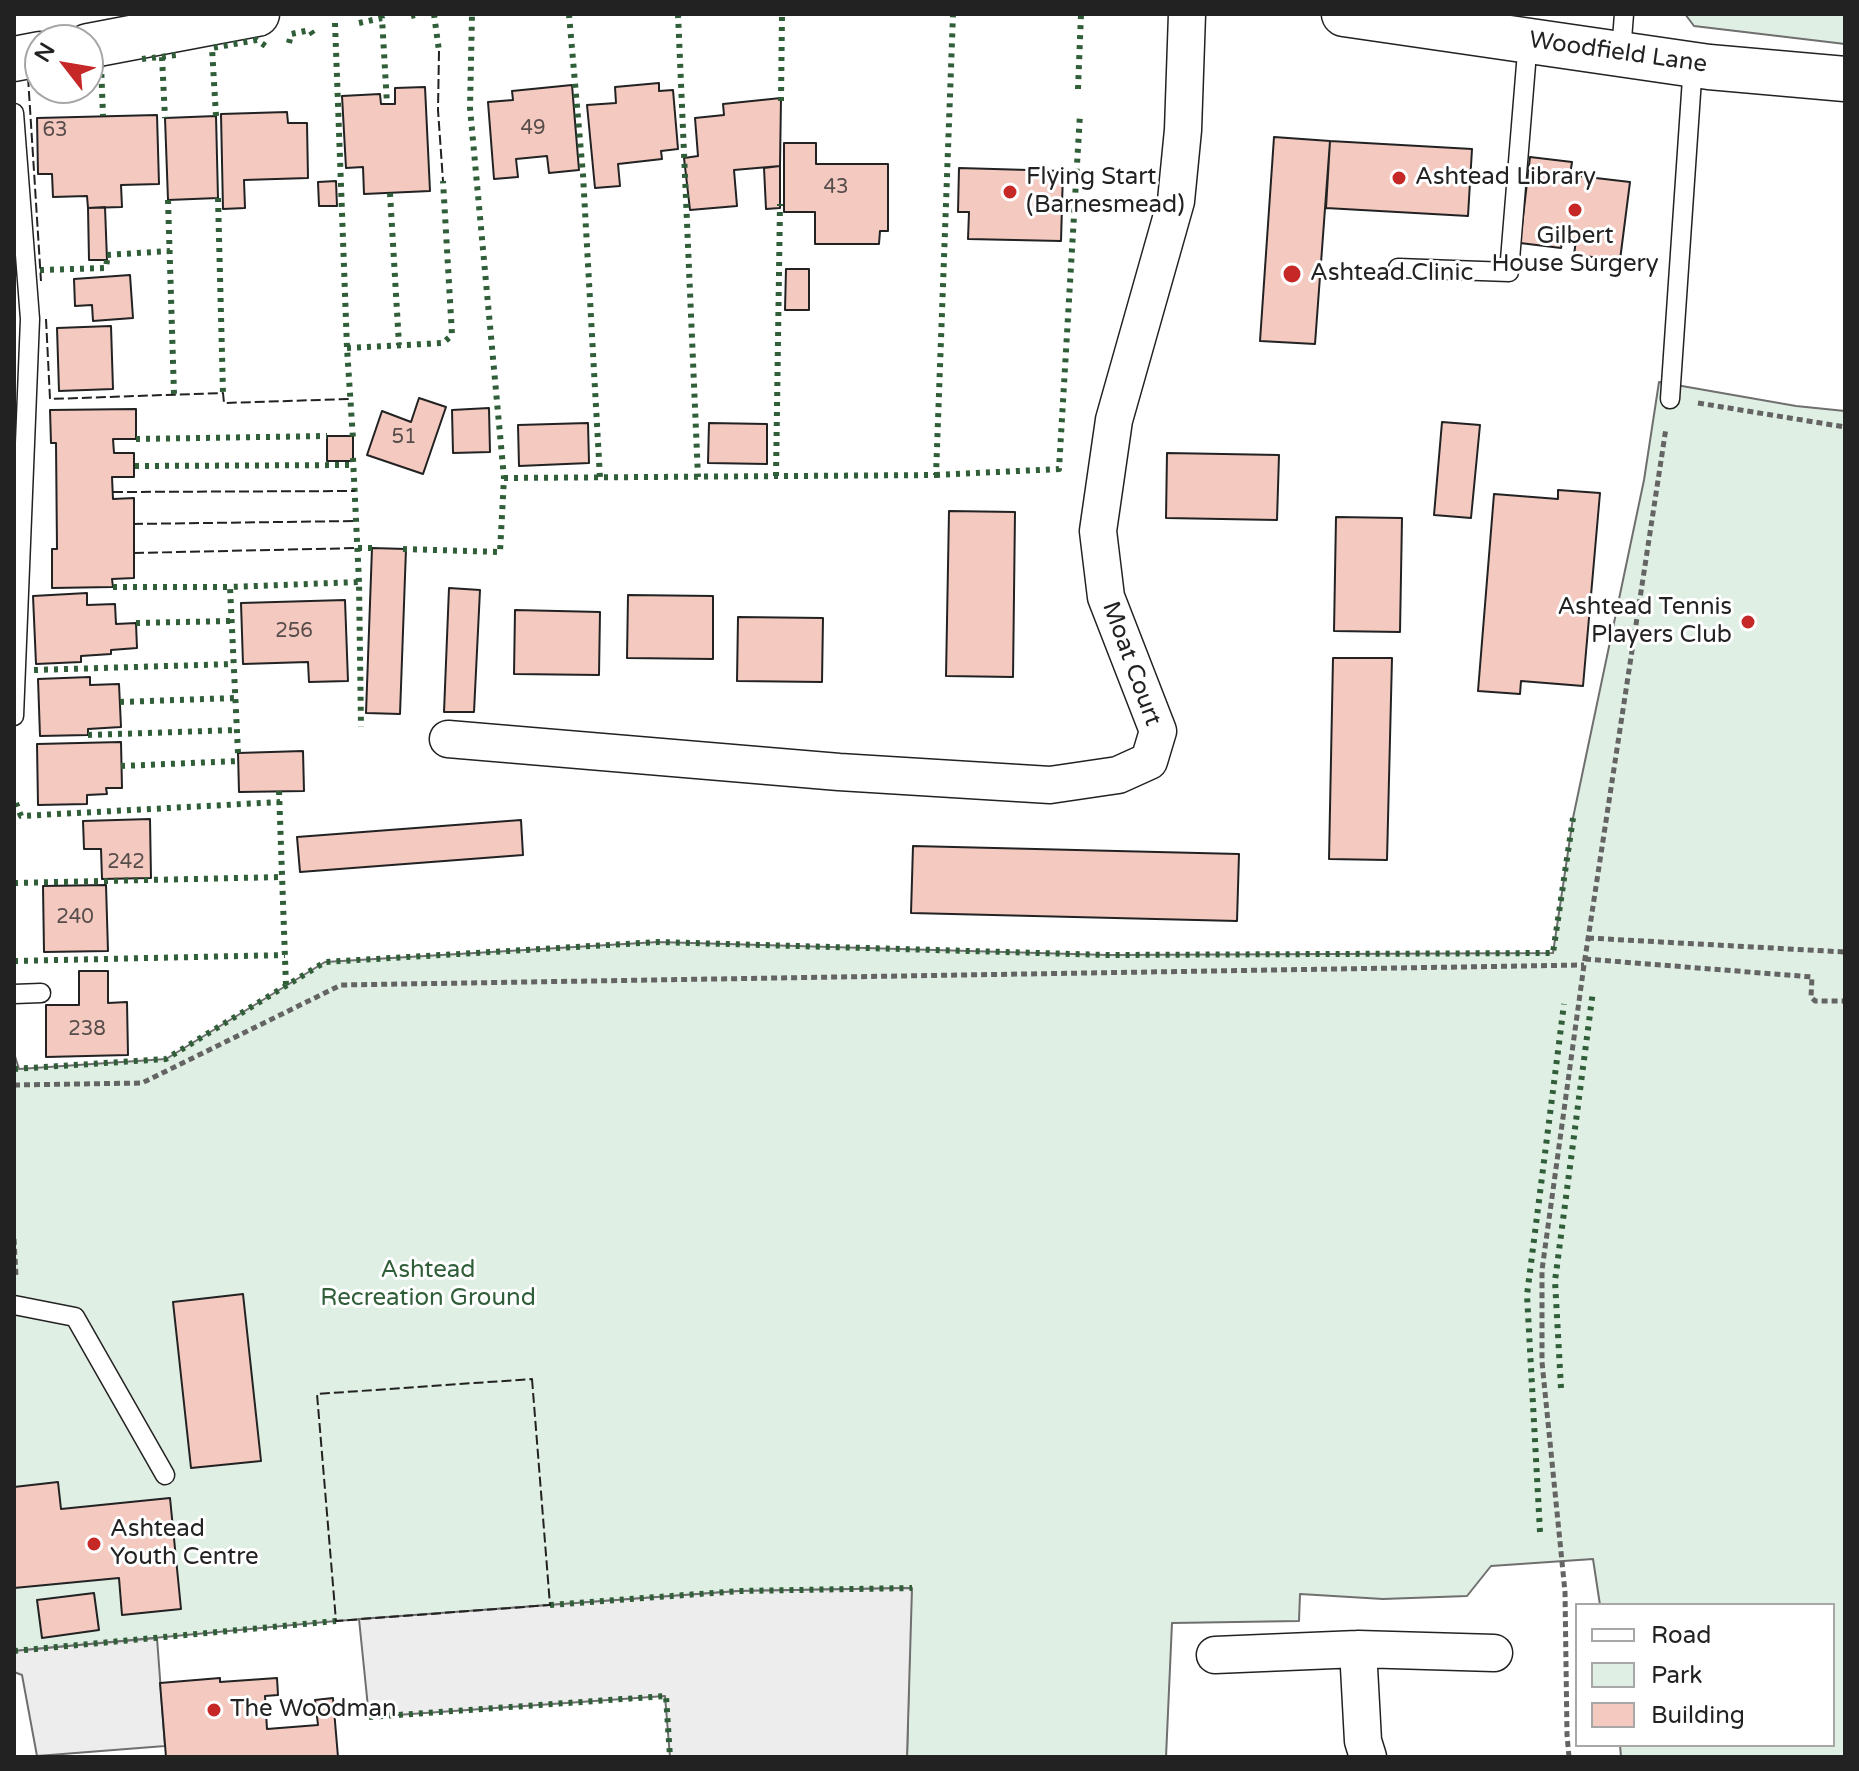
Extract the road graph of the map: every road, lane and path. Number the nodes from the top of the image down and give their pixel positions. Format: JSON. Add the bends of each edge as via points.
{"nodes":[{"id":1,"x":257,"y":14,"type":"edge"},
{"id":2,"x":1187,"y":14,"type":"edge"},
{"id":3,"x":1344,"y":14,"type":"edge"},
{"id":4,"x":1622,"y":33,"type":"edge"},
{"id":5,"x":1528,"y":40,"type":"junction"},
{"id":6,"x":104,"y":43,"type":"edge"},
{"id":7,"x":1693,"y":64,"type":"junction"},
{"id":8,"x":1845,"y":79,"type":"edge"},
{"id":9,"x":14,"y":113,"type":"edge"},
{"id":10,"x":1398,"y":268,"type":"dead end"},
{"id":11,"x":1670,"y":399,"type":"junction"},
{"id":12,"x":1845,"y":427,"type":"edge"},
{"id":13,"x":14,"y":716,"type":"edge"},
{"id":14,"x":448,"y":739,"type":"dead end"},
{"id":15,"x":1588,"y":938,"type":"junction"},
{"id":16,"x":1845,"y":952,"type":"edge"},
{"id":17,"x":1584,"y":962,"type":"junction"},
{"id":18,"x":41,"y":993,"type":"dead end"},
{"id":19,"x":14,"y":994,"type":"edge"},
{"id":20,"x":1845,"y":1001,"type":"edge"},
{"id":21,"x":14,"y":1085,"type":"edge"},
{"id":22,"x":14,"y":1305,"type":"edge"},
{"id":23,"x":165,"y":1475,"type":"dead end"},
{"id":24,"x":1358,"y":1649,"type":"junction"},
{"id":25,"x":1494,"y":1653,"type":"dead end"},
{"id":26,"x":1215,"y":1655,"type":"dead end"},
{"id":27,"x":1368,"y":1757,"type":"edge"},
{"id":28,"x":1569,"y":1757,"type":"edge"}],
"edges":[{"from":1,"to":6,"type":"street"},
{"from":2,"to":14,"type":"street","name":"Moat Court","via":[[1176,201],[1114,420],[1098,531],[1106,597],[1158,731],[1149,761],[1118,775],[1050,785]]},
{"from":3,"to":5,"type":"street","name":"Woodfield Lane"},
{"from":4,"to":5,"type":"street","name":"Woodfield Lane"},
{"from":4,"to":7,"type":"street","name":"Woodfield Lane"},
{"from":5,"to":10,"type":"lane","via":[[1509,272]]},
{"from":7,"to":8,"type":"street","name":"Woodfield Lane"},
{"from":7,"to":11,"type":"lane"},
{"from":9,"to":13,"type":"lane","via":[[30,319]]},
{"from":11,"to":12,"type":"path"},
{"from":11,"to":15,"type":"path"},
{"from":15,"to":16,"type":"path"},
{"from":15,"to":17,"type":"path"},
{"from":17,"to":20,"type":"path","via":[[1812,977],[1815,1001]]},
{"from":17,"to":21,"type":"path","via":[[341,985],[142,1083]]},
{"from":17,"to":28,"type":"path","via":[[1542,1270],[1542,1362],[1565,1592]]},
{"from":18,"to":19,"type":"lane"},
{"from":22,"to":23,"type":"lane","via":[[75,1317]]},
{"from":24,"to":25,"type":"street"},
{"from":24,"to":26,"type":"street"},
{"from":24,"to":27,"type":"street"}]}
